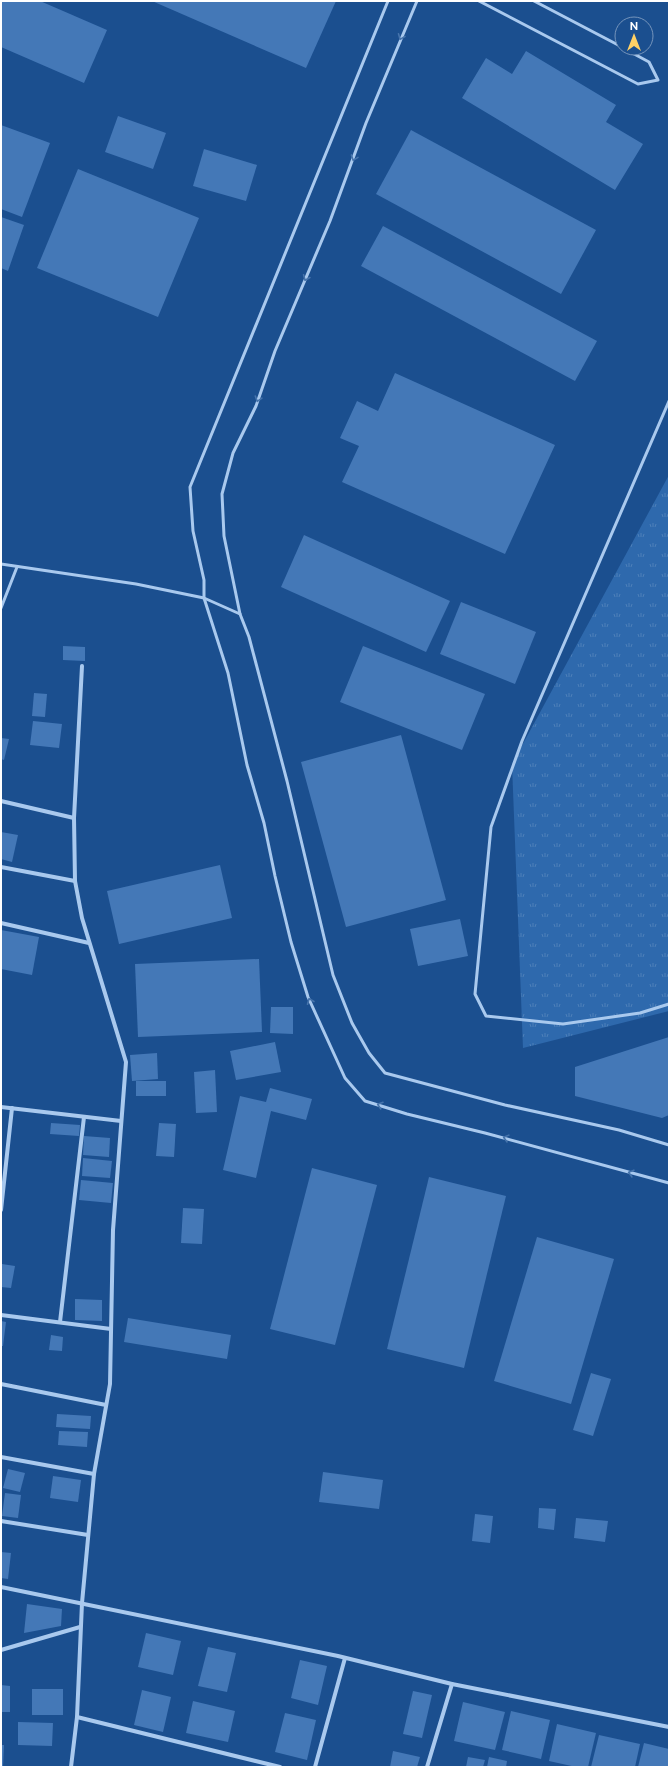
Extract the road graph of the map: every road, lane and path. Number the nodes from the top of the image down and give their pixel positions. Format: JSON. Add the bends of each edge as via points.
{"nodes":[{"id":1,"x":388,"y":1,"type":"edge"},
{"id":2,"x":417,"y":1,"type":"edge"},
{"id":3,"x":479,"y":1,"type":"edge"},
{"id":4,"x":534,"y":1,"type":"edge"},
{"id":5,"x":614,"y":43,"type":"edge"},
{"id":6,"x":638,"y":56,"type":"edge"},
{"id":7,"x":669,"y":401,"type":"edge"},
{"id":8,"x":1,"y":564,"type":"edge"},
{"id":9,"x":17,"y":567,"type":"junction"},
{"id":10,"x":204,"y":598,"type":"junction"},
{"id":11,"x":1,"y":608,"type":"edge"},
{"id":12,"x":240,"y":614,"type":"junction"},
{"id":13,"x":82,"y":666,"type":"dead end"},
{"id":14,"x":1,"y":801,"type":"edge"},
{"id":15,"x":74,"y":818,"type":"junction"},
{"id":16,"x":1,"y":867,"type":"edge"},
{"id":17,"x":75,"y":881,"type":"junction"},
{"id":18,"x":1,"y":923,"type":"edge"},
{"id":19,"x":90,"y":943,"type":"junction"},
{"id":20,"x":669,"y":1004,"type":"edge"},
{"id":21,"x":1,"y":1107,"type":"edge"},
{"id":22,"x":12,"y":1108,"type":"junction"},
{"id":23,"x":84,"y":1117,"type":"junction"},
{"id":24,"x":121,"y":1121,"type":"junction"},
{"id":25,"x":669,"y":1145,"type":"edge"},
{"id":26,"x":669,"y":1183,"type":"edge"},
{"id":27,"x":1,"y":1210,"type":"edge"},
{"id":28,"x":1,"y":1315,"type":"edge"},
{"id":29,"x":60,"y":1322,"type":"junction"},
{"id":30,"x":111,"y":1329,"type":"junction"},
{"id":31,"x":1,"y":1384,"type":"edge"},
{"id":32,"x":106,"y":1405,"type":"junction"},
{"id":33,"x":1,"y":1457,"type":"edge"},
{"id":34,"x":94,"y":1474,"type":"junction"},
{"id":35,"x":1,"y":1521,"type":"edge"},
{"id":36,"x":88,"y":1535,"type":"junction"},
{"id":37,"x":1,"y":1587,"type":"edge"},
{"id":38,"x":82,"y":1603,"type":"junction"},
{"id":39,"x":80,"y":1627,"type":"junction"},
{"id":40,"x":1,"y":1650,"type":"edge"},
{"id":41,"x":345,"y":1658,"type":"junction"},
{"id":42,"x":452,"y":1684,"type":"junction"},
{"id":43,"x":77,"y":1717,"type":"junction"},
{"id":44,"x":669,"y":1727,"type":"edge"},
{"id":45,"x":71,"y":1767,"type":"edge"},
{"id":46,"x":280,"y":1767,"type":"edge"},
{"id":47,"x":315,"y":1767,"type":"edge"},
{"id":48,"x":427,"y":1767,"type":"edge"}],
"edges":[{"from":1,"to":10,"type":"lane","via":[[190,487],[193,531],[204,580]]},
{"from":2,"to":12,"type":"lane","one_way":true,"via":[[366,124],[330,221],[275,351],[256,406],[233,453],[222,494],[224,536]]},
{"from":3,"to":6,"type":"lane","via":[[638,84],[658,80],[649,62]]},
{"from":4,"to":5,"type":"lane"},
{"from":7,"to":20,"type":"lane","via":[[522,741],[491,826],[475,994],[486,1016],[563,1024],[640,1013]]},
{"from":8,"to":9,"type":"lane"},
{"from":9,"to":10,"type":"lane","via":[[136,584]]},
{"from":9,"to":11,"type":"lane"},
{"from":10,"to":12,"type":"lane"},
{"from":26,"to":10,"type":"lane","one_way":true,"via":[[407,1114],[365,1100],[345,1078],[308,997],[247,765],[228,673]]},
{"from":12,"to":25,"type":"lane","via":[[249,637],[288,781],[333,976],[352,1023],[368,1053],[385,1073],[505,1105],[619,1130]]},
{"from":13,"to":15,"type":"street"},
{"from":14,"to":15,"type":"street"},
{"from":15,"to":17,"type":"street"},
{"from":16,"to":17,"type":"street"},
{"from":17,"to":19,"type":"street"},
{"from":18,"to":19,"type":"street"},
{"from":19,"to":24,"type":"street","via":[[126,1062]]},
{"from":21,"to":22,"type":"street"},
{"from":22,"to":23,"type":"street"},
{"from":22,"to":27,"type":"street"},
{"from":23,"to":24,"type":"street"},
{"from":23,"to":29,"type":"street"},
{"from":24,"to":30,"type":"street","via":[[113,1230]]},
{"from":28,"to":29,"type":"street"},
{"from":29,"to":30,"type":"street"},
{"from":30,"to":32,"type":"street","via":[[110,1384]]},
{"from":31,"to":32,"type":"street"},
{"from":32,"to":34,"type":"street"},
{"from":33,"to":34,"type":"street"},
{"from":34,"to":36,"type":"street"},
{"from":35,"to":36,"type":"street"},
{"from":36,"to":38,"type":"street"},
{"from":37,"to":38,"type":"street"},
{"from":38,"to":39,"type":"street"},
{"from":38,"to":41,"type":"street"},
{"from":39,"to":40,"type":"street"},
{"from":39,"to":43,"type":"street"},
{"from":41,"to":42,"type":"street"},
{"from":41,"to":47,"type":"street"},
{"from":42,"to":44,"type":"street"},
{"from":42,"to":48,"type":"street"},
{"from":43,"to":45,"type":"street"},
{"from":43,"to":46,"type":"street"}]}
